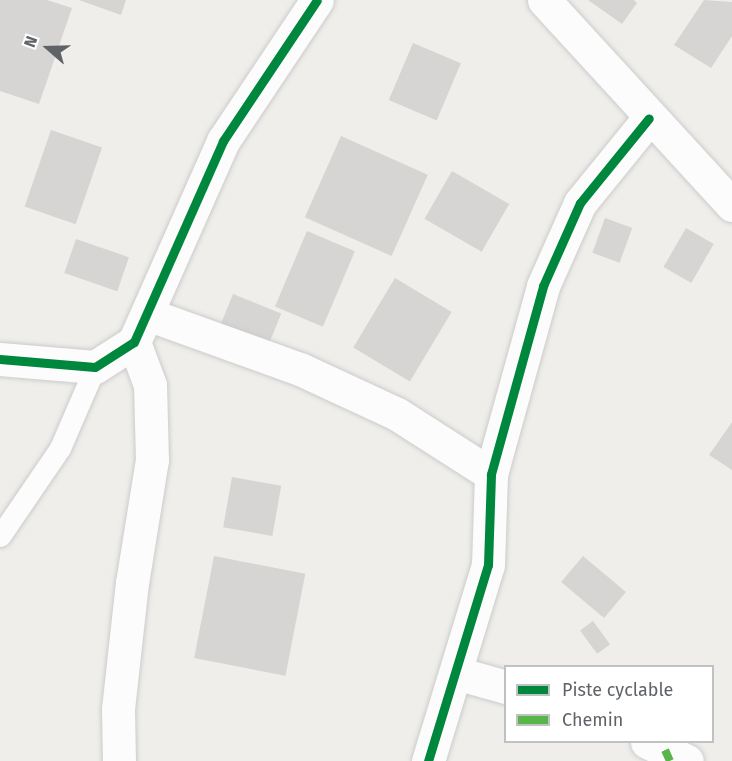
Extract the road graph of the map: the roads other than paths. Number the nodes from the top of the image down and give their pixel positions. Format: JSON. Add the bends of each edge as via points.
{"nodes":[{"id":1,"x":317,"y":0,"type":"edge"},
{"id":2,"x":544,"y":0,"type":"edge"},
{"id":3,"x":649,"y":118,"type":"junction"},
{"id":4,"x":732,"y":205,"type":"edge"},
{"id":5,"x":141,"y":328,"type":"junction"},
{"id":6,"x":0,"y":359,"type":"edge"},
{"id":7,"x":95,"y":367,"type":"junction"},
{"id":8,"x":491,"y":474,"type":"junction"},
{"id":9,"x":0,"y":536,"type":"edge"},
{"id":10,"x":456,"y":673,"type":"junction"},
{"id":11,"x":504,"y":686,"type":"edge"},
{"id":12,"x":651,"y":743,"type":"edge"},
{"id":13,"x":119,"y":761,"type":"edge"},
{"id":14,"x":428,"y":761,"type":"edge"},
{"id":15,"x":687,"y":761,"type":"edge"}],
"edges":[{"from":1,"to":5,"type":"street","via":[[223,141]]},
{"from":2,"to":3,"type":"street"},
{"from":3,"to":4,"type":"street"},
{"from":3,"to":8,"type":"street","via":[[580,203],[570,224],[543,286]]},
{"from":5,"to":7,"type":"street"},
{"from":5,"to":8,"type":"street","via":[[300,369],[398,414]]},
{"from":5,"to":13,"type":"street","via":[[150,385],[152,460],[132,583],[120,698]]},
{"from":6,"to":7,"type":"street"},
{"from":7,"to":9,"type":"lane","via":[[60,448]]},
{"from":8,"to":10,"type":"street","via":[[488,565]]},
{"from":10,"to":11,"type":"street"},
{"from":10,"to":14,"type":"street"},
{"from":12,"to":15,"type":"street"}]}
